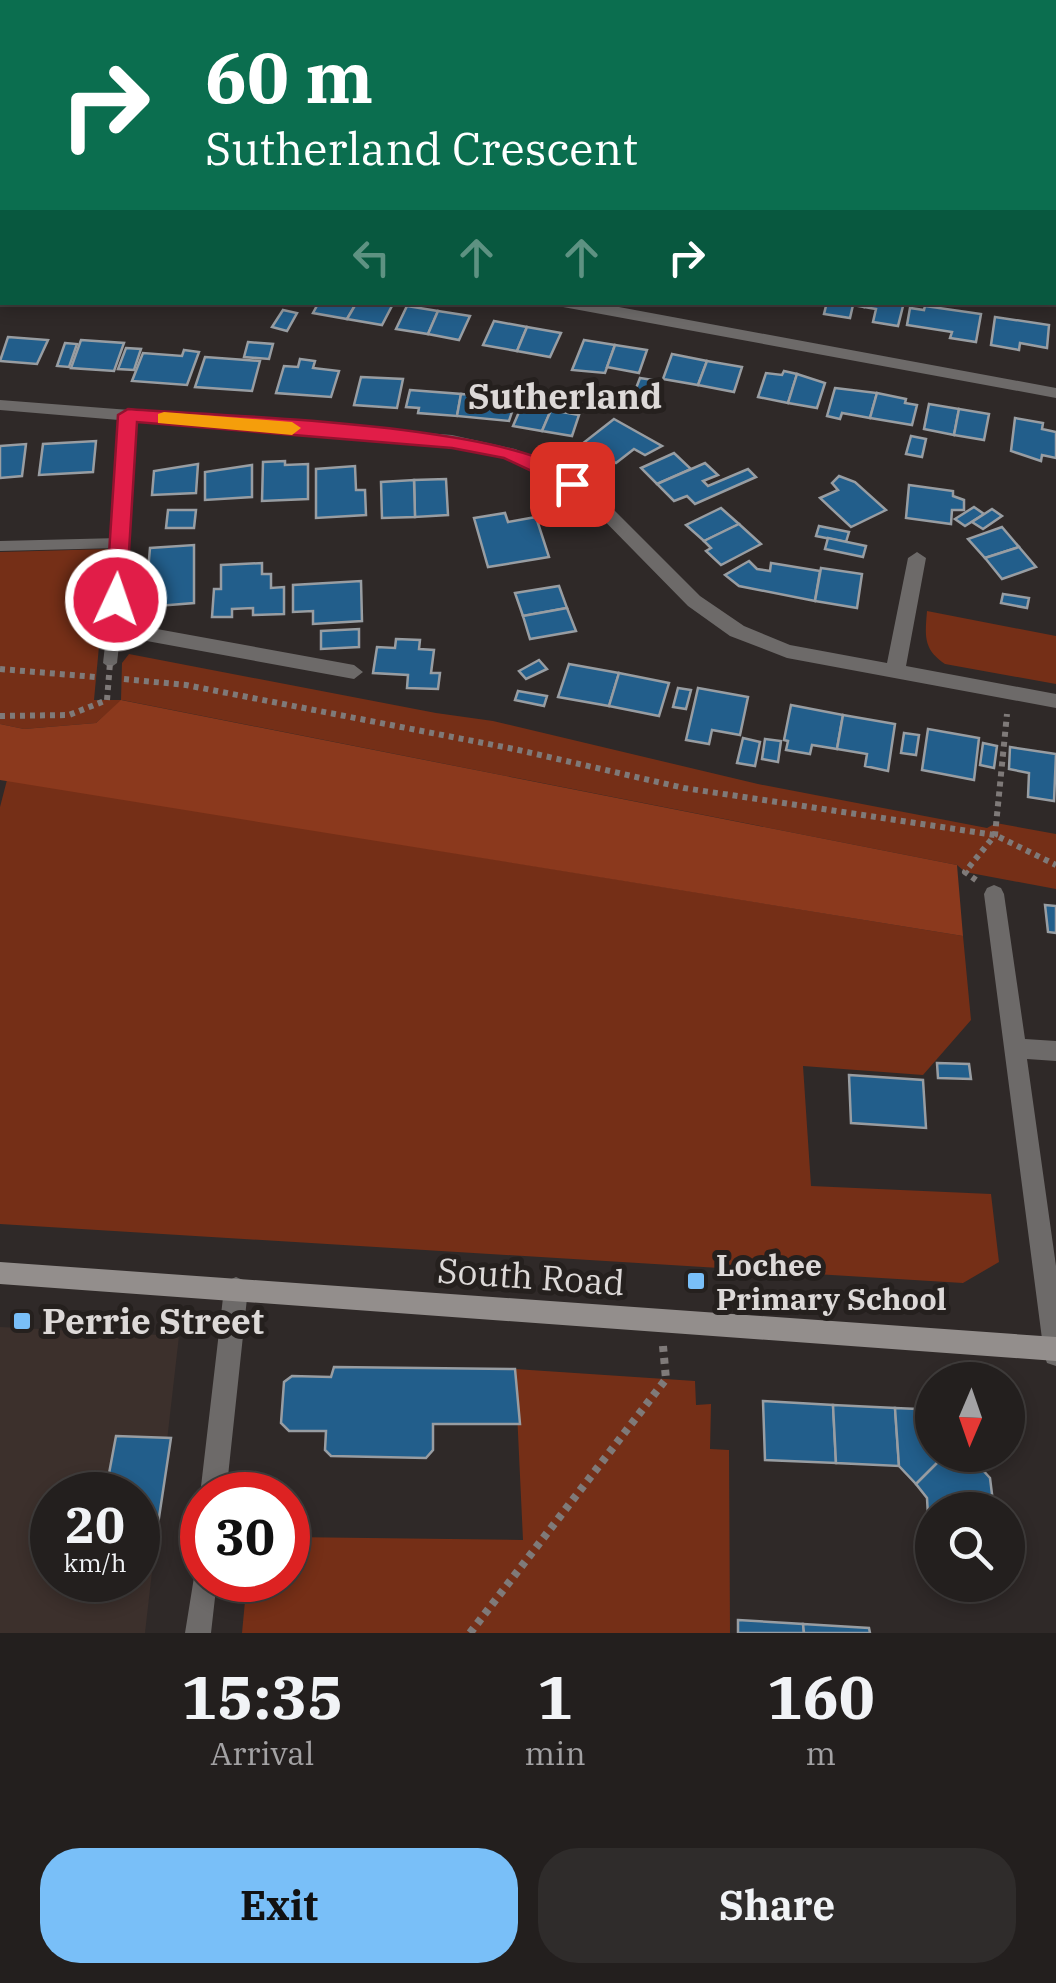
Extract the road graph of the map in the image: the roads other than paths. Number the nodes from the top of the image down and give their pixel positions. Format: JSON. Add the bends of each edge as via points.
{"nodes":[{"id":1,"x":579,"y":305,"type":"edge"},
{"id":2,"x":1056,"y":392,"type":"edge"},
{"id":3,"x":0,"y":405,"type":"edge"},
{"id":4,"x":128,"y":415,"type":"junction"},
{"id":5,"x":119,"y":543,"type":"junction"},
{"id":6,"x":0,"y":546,"type":"edge"},
{"id":7,"x":916,"y":558,"type":"dead end"},
{"id":8,"x":114,"y":628,"type":"junction"},
{"id":9,"x":110,"y":663,"type":"road end"},
{"id":10,"x":354,"y":672,"type":"dead end"},
{"id":11,"x":896,"y":672,"type":"junction"},
{"id":12,"x":1056,"y":701,"type":"edge"},
{"id":13,"x":994,"y":894,"type":"dead end"},
{"id":14,"x":1013,"y":1048,"type":"junction"},
{"id":15,"x":1056,"y":1051,"type":"edge"},
{"id":16,"x":0,"y":1273,"type":"edge"},
{"id":17,"x":236,"y":1289,"type":"junction"},
{"id":18,"x":1056,"y":1351,"type":"edge"},
{"id":19,"x":216,"y":1472,"type":"edge"},
{"id":20,"x":202,"y":1602,"type":"edge"},
{"id":21,"x":198,"y":1633,"type":"edge"}],
"edges":[{"from":1,"to":2,"type":"street"},
{"from":3,"to":4,"type":"street"},
{"from":4,"to":5,"type":"street"},
{"from":4,"to":11,"type":"street","via":[[452,441],[508,452],[556,472],[588,495],[694,601],[738,631],[787,651]]},
{"from":5,"to":6,"type":"lane"},
{"from":5,"to":8,"type":"street"},
{"from":7,"to":11,"type":"street"},
{"from":8,"to":9,"type":"lane"},
{"from":8,"to":10,"type":"street"},
{"from":11,"to":12,"type":"street"},
{"from":13,"to":14,"type":"street"},
{"from":14,"to":15,"type":"street"},
{"from":14,"to":18,"type":"street"},
{"from":16,"to":17,"type":"street","name":"South Road"},
{"from":17,"to":18,"type":"street","name":"South Road"},
{"from":17,"to":19,"type":"street"},
{"from":20,"to":21,"type":"street"}]}
